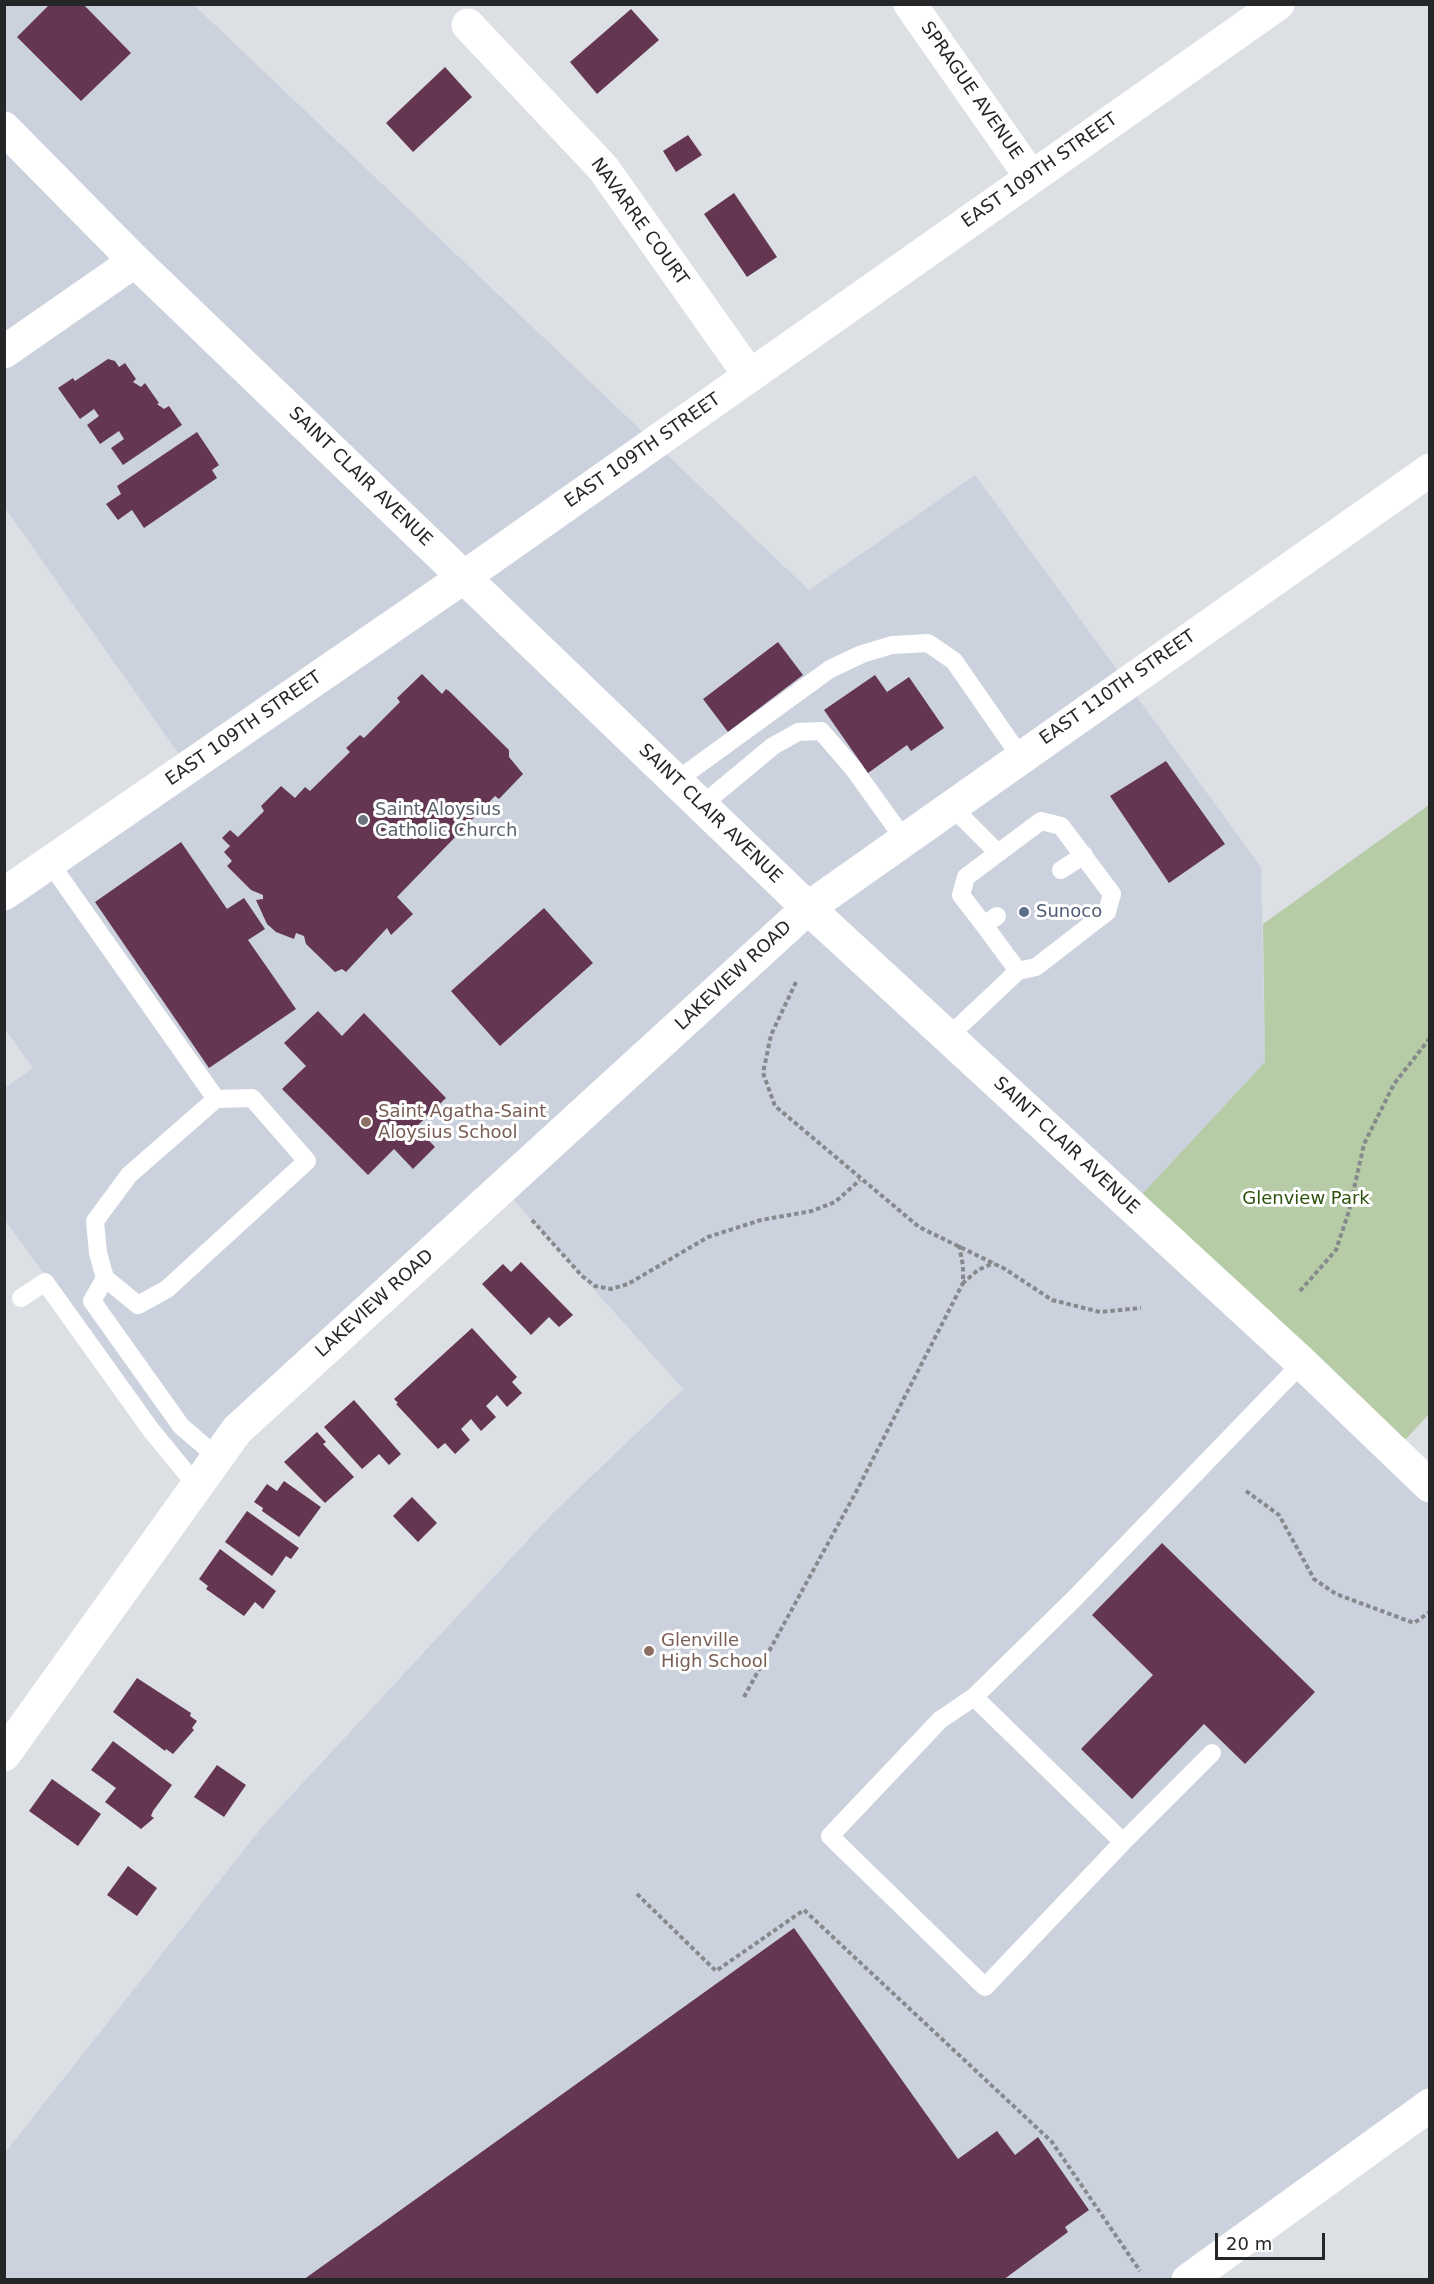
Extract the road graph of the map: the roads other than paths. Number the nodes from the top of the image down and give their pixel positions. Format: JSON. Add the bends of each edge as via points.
{"nodes":[{"id":1,"x":910,"y":4,"type":"edge"},
{"id":2,"x":1278,"y":4,"type":"edge"},
{"id":3,"x":468,"y":25,"type":"dead end"},
{"id":4,"x":4,"y":128,"type":"edge"},
{"id":5,"x":1031,"y":177,"type":"junction"},
{"id":6,"x":135,"y":261,"type":"junction"},
{"id":7,"x":4,"y":352,"type":"edge"},
{"id":8,"x":750,"y":376,"type":"junction"},
{"id":9,"x":1430,"y":470,"type":"edge"},
{"id":10,"x":464,"y":577,"type":"junction"},
{"id":11,"x":1020,"y":756,"type":"junction"},
{"id":12,"x":676,"y":781,"type":"junction"},
{"id":13,"x":702,"y":806,"type":"junction"},
{"id":14,"x":951,"y":806,"type":"junction"},
{"id":15,"x":904,"y":839,"type":"junction"},
{"id":16,"x":998,"y":853,"type":"junction"},
{"id":17,"x":1083,"y":855,"type":"junction"},
{"id":18,"x":50,"y":863,"type":"junction"},
{"id":19,"x":1061,"y":870,"type":"dead end"},
{"id":20,"x":4,"y":894,"type":"edge"},
{"id":21,"x":808,"y":908,"type":"junction"},
{"id":22,"x":1018,"y":971,"type":"junction"},
{"id":23,"x":948,"y":1037,"type":"junction"},
{"id":24,"x":216,"y":1098,"type":"junction"},
{"id":25,"x":105,"y":1278,"type":"junction"},
{"id":26,"x":21,"y":1298,"type":"dead end"},
{"id":27,"x":1302,"y":1363,"type":"junction"},
{"id":28,"x":217,"y":1458,"type":"junction"},
{"id":29,"x":197,"y":1486,"type":"junction"},
{"id":30,"x":1430,"y":1486,"type":"edge"},
{"id":31,"x":974,"y":1697,"type":"junction"},
{"id":32,"x":1212,"y":1753,"type":"dead end"},
{"id":33,"x":4,"y":1755,"type":"edge"},
{"id":34,"x":1123,"y":1842,"type":"junction"},
{"id":35,"x":1430,"y":2105,"type":"edge"},
{"id":36,"x":1188,"y":2280,"type":"edge"}],
"edges":[{"from":1,"to":5,"type":"street","name":"SPRAGUE AVENUE"},
{"from":2,"to":5,"type":"street","name":"EAST 109TH STREET"},
{"from":3,"to":8,"type":"street","name":"NAVARRE COURT","via":[[603,168]]},
{"from":4,"to":6,"type":"street","name":"SAINT CLAIR AVENUE"},
{"from":5,"to":8,"type":"street","name":"EAST 109TH STREET"},
{"from":6,"to":7,"type":"street"},
{"from":6,"to":10,"type":"street","name":"SAINT CLAIR AVENUE"},
{"from":8,"to":10,"type":"street","name":"EAST 109TH STREET"},
{"from":9,"to":11,"type":"street","name":"EAST 110TH STREET"},
{"from":10,"to":12,"type":"street","name":"SAINT CLAIR AVENUE"},
{"from":10,"to":18,"type":"street","name":"EAST 109TH STREET"},
{"from":11,"to":12,"type":"lane","via":[[954,661],[928,643],[892,645],[830,669]]},
{"from":11,"to":14,"type":"street","name":"EAST 110TH STREET"},
{"from":12,"to":13,"type":"street","name":"SAINT CLAIR AVENUE"},
{"from":13,"to":15,"type":"lane","via":[[773,746],[798,732],[821,731]]},
{"from":13,"to":21,"type":"street","name":"SAINT CLAIR AVENUE"},
{"from":14,"to":15,"type":"street","name":"EAST 110TH STREET"},
{"from":14,"to":16,"type":"lane"},
{"from":15,"to":21,"type":"street","name":"EAST 110TH STREET"},
{"from":16,"to":17,"type":"lane","via":[[1041,821],[1061,826]]},
{"from":16,"to":22,"type":"lane","via":[[966,877],[961,895],[990,921]]},
{"from":17,"to":19,"type":"lane"},
{"from":17,"to":22,"type":"lane","via":[[1112,894],[1107,912],[1035,966]]},
{"from":18,"to":20,"type":"street","name":"EAST 109TH STREET"},
{"from":18,"to":24,"type":"lane"},
{"from":21,"to":23,"type":"street","name":"SAINT CLAIR AVENUE"},
{"from":21,"to":28,"type":"street","name":"LAKEVIEW ROAD","via":[[237,1430]]},
{"from":22,"to":23,"type":"lane"},
{"from":23,"to":27,"type":"street","name":"SAINT CLAIR AVENUE"},
{"from":24,"to":25,"type":"lane","via":[[129,1175],[95,1221]]},
{"from":24,"to":25,"type":"lane","via":[[252,1098],[307,1161],[167,1289],[138,1305]]},
{"from":25,"to":28,"type":"lane","via":[[92,1301],[181,1426]]},
{"from":26,"to":29,"type":"lane","via":[[45,1282],[151,1430]]},
{"from":27,"to":30,"type":"street","name":"SAINT CLAIR AVENUE"},
{"from":27,"to":31,"type":"lane"},
{"from":28,"to":29,"type":"street","name":"LAKEVIEW ROAD"},
{"from":29,"to":33,"type":"street","name":"LAKEVIEW ROAD"},
{"from":31,"to":34,"type":"lane"},
{"from":31,"to":34,"type":"lane","via":[[940,1720],[830,1836],[907,1912],[985,1987]]},
{"from":32,"to":34,"type":"lane"},
{"from":35,"to":36,"type":"street"}]}
